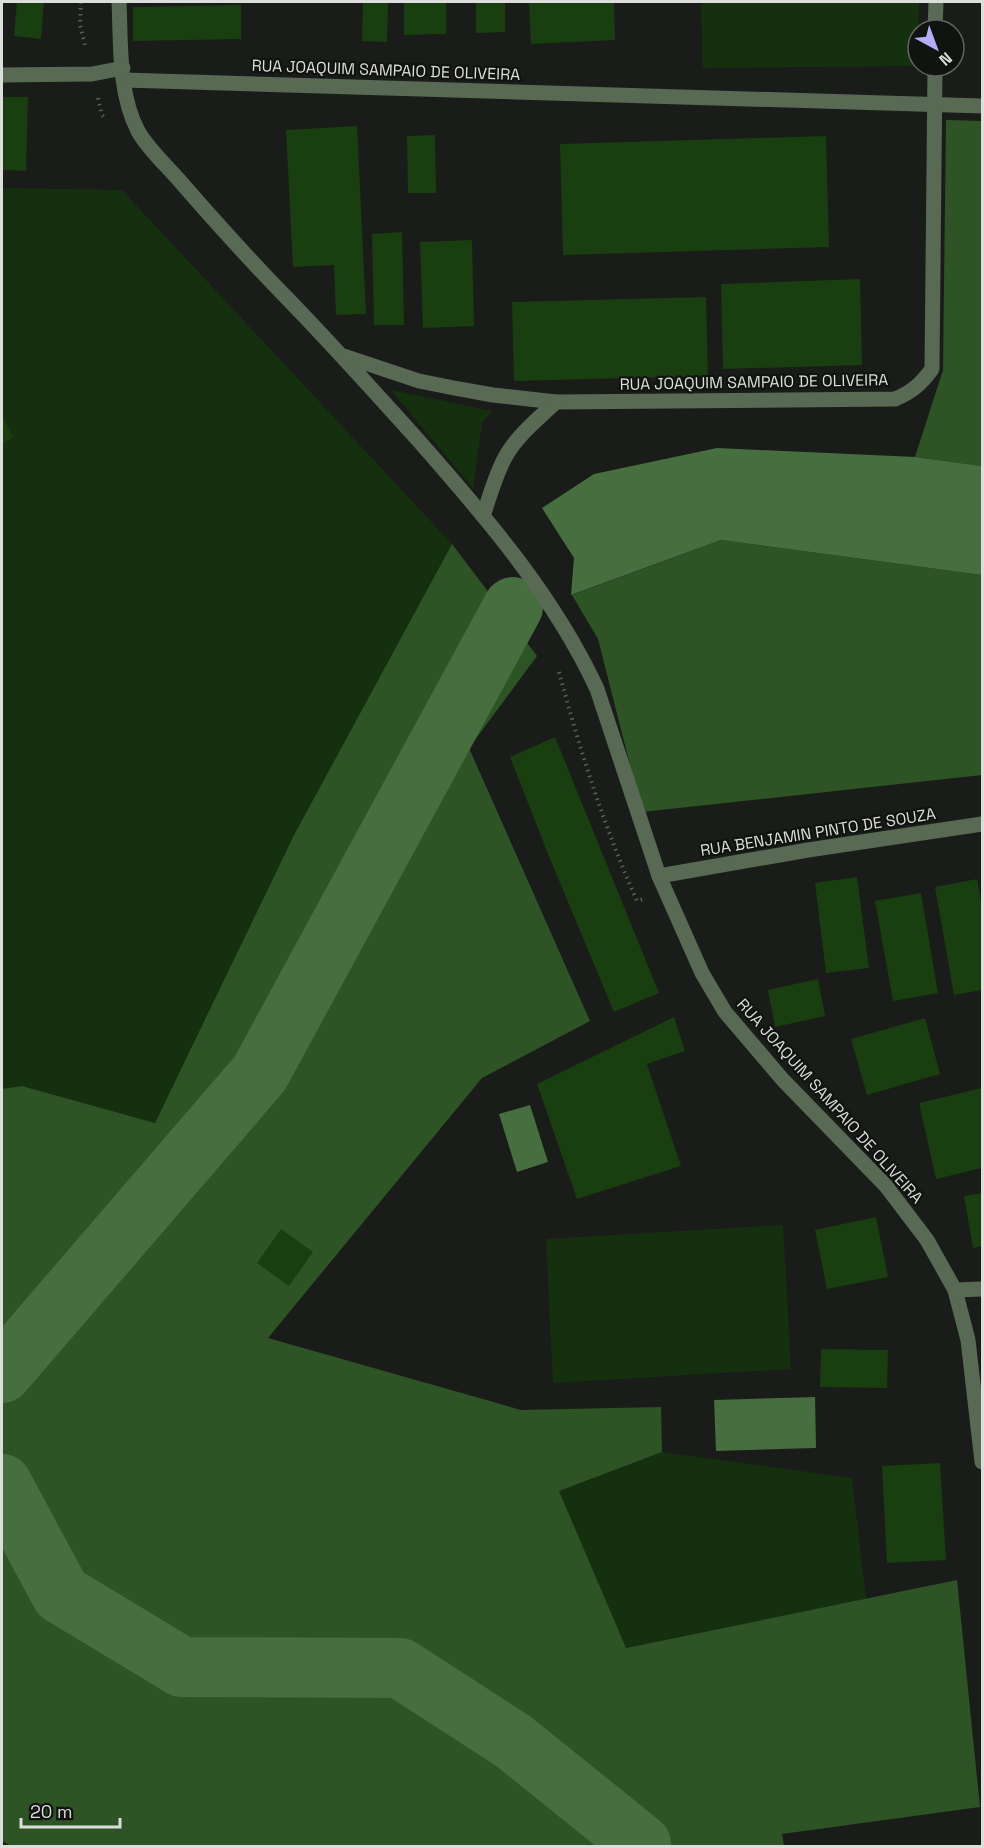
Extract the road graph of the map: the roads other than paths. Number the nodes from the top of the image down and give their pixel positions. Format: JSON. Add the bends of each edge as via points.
{"nodes":[{"id":1,"x":119,"y":2,"type":"edge"},
{"id":2,"x":936,"y":2,"type":"edge"},
{"id":3,"x":935,"y":18,"type":"edge"},
{"id":4,"x":124,"y":74,"type":"junction"},
{"id":5,"x":2,"y":75,"type":"edge"},
{"id":6,"x":935,"y":78,"type":"edge"},
{"id":7,"x":934,"y":106,"type":"junction"},
{"id":8,"x":982,"y":106,"type":"edge"},
{"id":9,"x":344,"y":356,"type":"junction"},
{"id":10,"x":556,"y":402,"type":"junction"},
{"id":11,"x":483,"y":516,"type":"junction"},
{"id":12,"x":982,"y":824,"type":"edge"},
{"id":13,"x":659,"y":876,"type":"junction"},
{"id":14,"x":982,"y":1289,"type":"edge"},
{"id":15,"x":955,"y":1290,"type":"junction"},
{"id":16,"x":982,"y":1462,"type":"edge"}],
"edges":[{"from":1,"to":4,"type":"street","name":"RUA JOAQUIM SAMPAIO DE OLIVEIRA"},
{"from":2,"to":3,"type":"street"},
{"from":4,"to":5,"type":"street"},
{"from":4,"to":7,"type":"street","name":"RUA JOAQUIM SAMPAIO DE OLIVEIRA"},
{"from":4,"to":9,"type":"street","name":"RUA JOAQUIM SAMPAIO DE OLIVEIRA","via":[[130,109],[139,131],[156,153],[260,270]]},
{"from":6,"to":7,"type":"street"},
{"from":7,"to":8,"type":"street","name":"RUA JOAQUIM SAMPAIO DE OLIVEIRA"},
{"from":7,"to":10,"type":"street","name":"RUA JOAQUIM SAMPAIO DE OLIVEIRA","via":[[932,369],[910,393],[896,399]]},
{"from":9,"to":10,"type":"street","name":"RUA JOAQUIM SAMPAIO DE OLIVEIRA","via":[[419,381]]},
{"from":9,"to":11,"type":"street","name":"RUA JOAQUIM SAMPAIO DE OLIVEIRA"},
{"from":10,"to":11,"type":"street","via":[[507,453]]},
{"from":11,"to":13,"type":"street","name":"RUA JOAQUIM SAMPAIO DE OLIVEIRA","via":[[552,609],[585,663],[612,730]]},
{"from":12,"to":13,"type":"street","name":"RUA BENJAMIN PINTO DE SOUZA"},
{"from":13,"to":15,"type":"street","name":"RUA JOAQUIM SAMPAIO DE OLIVEIRA","via":[[702,973],[725,1012],[783,1080],[886,1186],[927,1240]]},
{"from":14,"to":15,"type":"street"},
{"from":15,"to":16,"type":"street","name":"RUA JOAQUIM SAMPAIO DE OLIVEIRA","via":[[968,1340]]}]}
